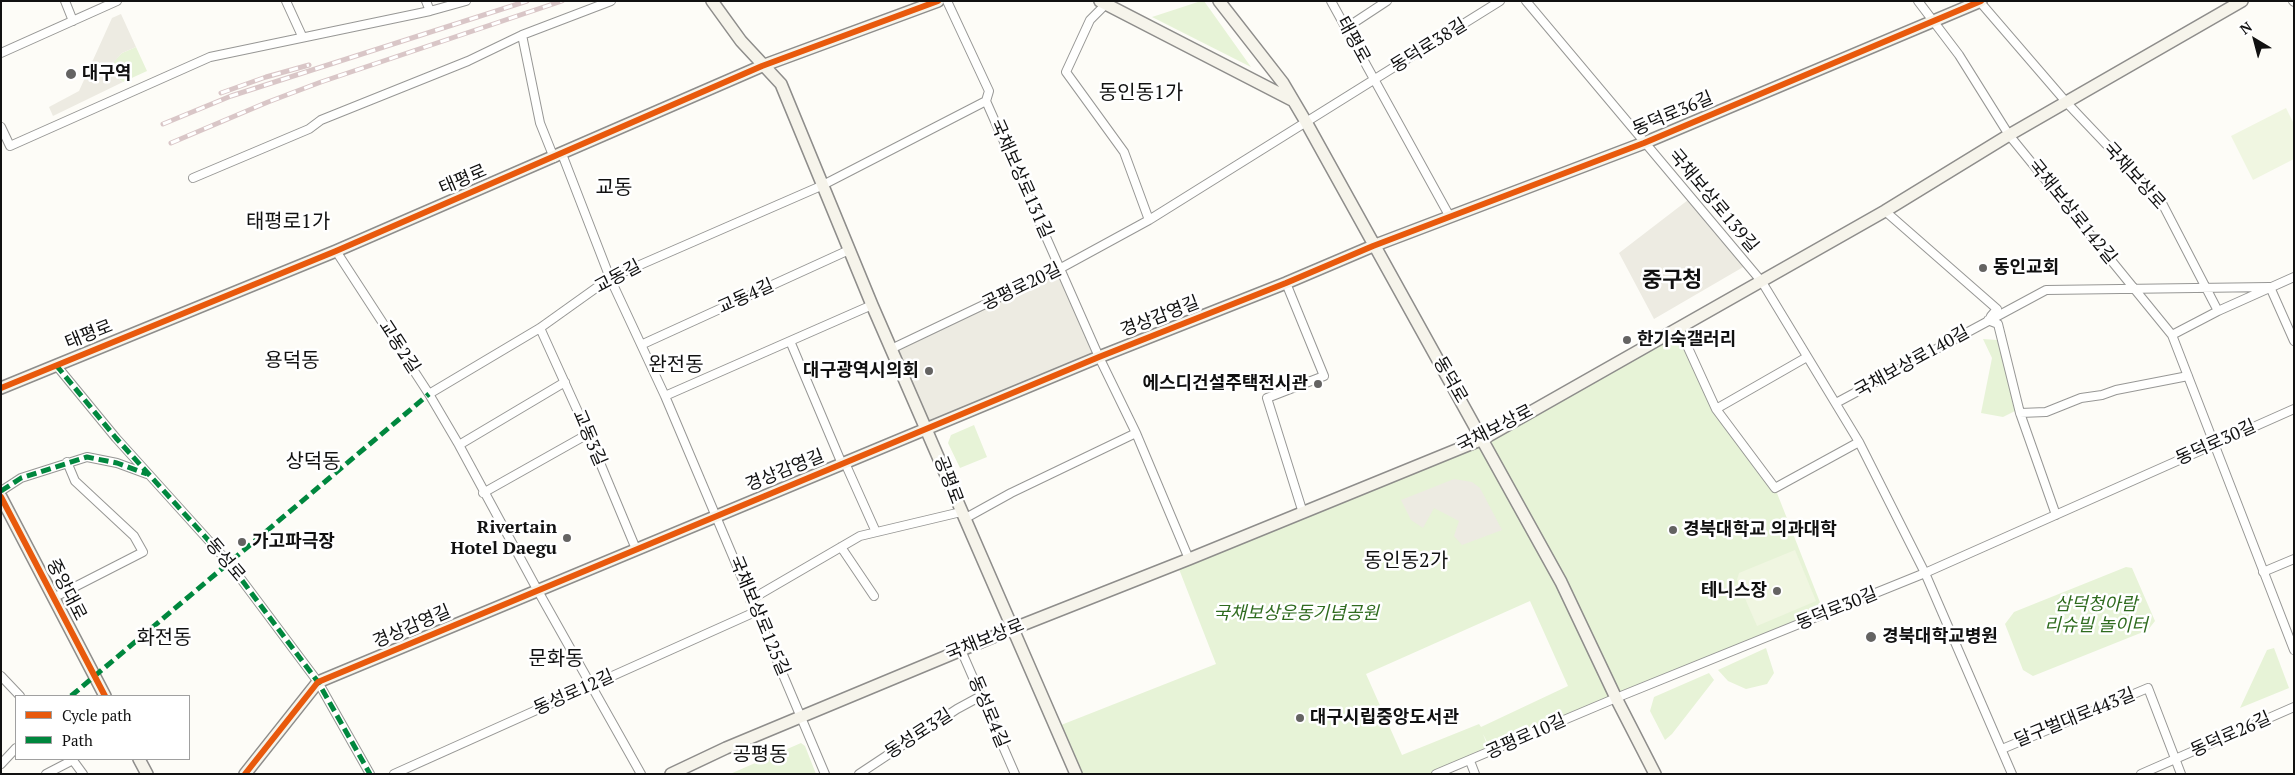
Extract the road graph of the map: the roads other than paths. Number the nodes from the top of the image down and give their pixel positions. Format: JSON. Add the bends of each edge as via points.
{"nodes":[{"id":1,"x":65,"y":1,"type":"edge"},
{"id":2,"x":117,"y":1,"type":"edge"},
{"id":3,"x":426,"y":1,"type":"edge"},
{"id":4,"x":466,"y":1,"type":"edge"},
{"id":5,"x":611,"y":1,"type":"edge"},
{"id":6,"x":712,"y":1,"type":"edge"},
{"id":7,"x":938,"y":1,"type":"edge"},
{"id":8,"x":947,"y":1,"type":"edge"},
{"id":9,"x":1219,"y":1,"type":"edge"},
{"id":10,"x":1331,"y":1,"type":"edge"},
{"id":11,"x":1388,"y":1,"type":"edge"},
{"id":12,"x":1500,"y":1,"type":"edge"},
{"id":13,"x":1526,"y":1,"type":"edge"},
{"id":14,"x":1918,"y":1,"type":"edge"},
{"id":15,"x":2242,"y":1,"type":"edge"},
{"id":16,"x":290,"y":2,"type":"edge"},
{"id":17,"x":1981,"y":2,"type":"edge"},
{"id":18,"x":1103,"y":3,"type":"edge"},
{"id":19,"x":430,"y":11,"type":"junction"},
{"id":20,"x":74,"y":21,"type":"junction"},
{"id":21,"x":1933,"y":22,"type":"junction"},
{"id":22,"x":1346,"y":28,"type":"junction"},
{"id":23,"x":522,"y":35,"type":"junction"},
{"id":24,"x":302,"y":36,"type":"junction"},
{"id":25,"x":1,"y":53,"type":"edge"},
{"id":26,"x":762,"y":66,"type":"junction"},
{"id":27,"x":1374,"y":79,"type":"junction"},
{"id":28,"x":986,"y":101,"type":"junction"},
{"id":29,"x":1294,"y":101,"type":"junction"},
{"id":30,"x":2067,"y":102,"type":"junction"},
{"id":31,"x":1306,"y":122,"type":"junction"},
{"id":32,"x":1,"y":127,"type":"edge"},
{"id":33,"x":2009,"y":136,"type":"junction"},
{"id":34,"x":1644,"y":143,"type":"junction"},
{"id":35,"x":558,"y":156,"type":"junction"},
{"id":36,"x":193,"y":178,"type":"dead end"},
{"id":37,"x":821,"y":186,"type":"junction"},
{"id":38,"x":1885,"y":211,"type":"junction"},
{"id":39,"x":1450,"y":217,"type":"junction"},
{"id":40,"x":1150,"y":220,"type":"junction"},
{"id":41,"x":1373,"y":246,"type":"junction"},
{"id":42,"x":849,"y":250,"type":"junction"},
{"id":43,"x":336,"y":251,"type":"junction"},
{"id":44,"x":1061,"y":268,"type":"junction"},
{"id":45,"x":2294,"y":276,"type":"edge"},
{"id":46,"x":610,"y":278,"type":"junction"},
{"id":47,"x":1762,"y":282,"type":"junction"},
{"id":48,"x":1286,"y":283,"type":"junction"},
{"id":49,"x":2270,"y":287,"type":"junction"},
{"id":50,"x":2206,"y":288,"type":"junction"},
{"id":51,"x":2134,"y":289,"type":"junction"},
{"id":52,"x":872,"y":305,"type":"junction"},
{"id":53,"x":2218,"y":311,"type":"junction"},
{"id":54,"x":1988,"y":320,"type":"junction"},
{"id":55,"x":540,"y":328,"type":"junction"},
{"id":56,"x":1679,"y":328,"type":"junction"},
{"id":57,"x":2172,"y":335,"type":"junction"},
{"id":58,"x":2294,"y":340,"type":"edge"},
{"id":59,"x":790,"y":341,"type":"junction"},
{"id":60,"x":643,"y":344,"type":"junction"},
{"id":61,"x":891,"y":349,"type":"junction"},
{"id":62,"x":1099,"y":356,"type":"junction"},
{"id":63,"x":1807,"y":357,"type":"junction"},
{"id":64,"x":56,"y":365,"type":"junction"},
{"id":65,"x":2188,"y":376,"type":"junction"},
{"id":66,"x":565,"y":382,"type":"junction"},
{"id":67,"x":1,"y":388,"type":"edge"},
{"id":68,"x":429,"y":394,"type":"junction"},
{"id":69,"x":665,"y":396,"type":"junction"},
{"id":70,"x":1836,"y":404,"type":"junction"},
{"id":71,"x":1716,"y":409,"type":"junction"},
{"id":72,"x":2294,"y":410,"type":"edge"},
{"id":73,"x":2020,"y":413,"type":"junction"},
{"id":74,"x":927,"y":430,"type":"junction"},
{"id":75,"x":1136,"y":433,"type":"junction"},
{"id":76,"x":588,"y":434,"type":"junction"},
{"id":77,"x":1483,"y":439,"type":"junction"},
{"id":78,"x":1859,"y":442,"type":"junction"},
{"id":79,"x":2214,"y":443,"type":"junction"},
{"id":80,"x":459,"y":445,"type":"junction"},
{"id":81,"x":67,"y":462,"type":"junction"},
{"id":82,"x":843,"y":464,"type":"junction"},
{"id":83,"x":149,"y":475,"type":"junction"},
{"id":84,"x":1,"y":490,"type":"edge"},
{"id":85,"x":483,"y":493,"type":"junction"},
{"id":86,"x":1,"y":497,"type":"edge"},
{"id":87,"x":1302,"y":513,"type":"junction"},
{"id":88,"x":963,"y":515,"type":"junction"},
{"id":89,"x":2056,"y":515,"type":"junction"},
{"id":90,"x":716,"y":516,"type":"junction"},
{"id":91,"x":876,"y":532,"type":"junction"},
{"id":92,"x":841,"y":548,"type":"junction"},
{"id":93,"x":636,"y":549,"type":"junction"},
{"id":94,"x":1189,"y":559,"type":"junction"},
{"id":95,"x":2294,"y":559,"type":"edge"},
{"id":96,"x":2263,"y":572,"type":"junction"},
{"id":97,"x":1925,"y":573,"type":"junction"},
{"id":98,"x":538,"y":591,"type":"junction"},
{"id":99,"x":874,"y":596,"type":"dead end"},
{"id":100,"x":53,"y":598,"type":"junction"},
{"id":101,"x":750,"y":600,"type":"junction"},
{"id":102,"x":755,"y":612,"type":"junction"},
{"id":103,"x":1012,"y":629,"type":"junction"},
{"id":104,"x":2291,"y":634,"type":"edge"},
{"id":105,"x":961,"y":650,"type":"junction"},
{"id":106,"x":2294,"y":650,"type":"edge"},
{"id":107,"x":1,"y":676,"type":"edge"},
{"id":108,"x":318,"y":682,"type":"junction"},
{"id":109,"x":592,"y":684,"type":"junction"},
{"id":110,"x":19,"y":695,"type":"edge"},
{"id":111,"x":104,"y":695,"type":"edge"},
{"id":112,"x":981,"y":696,"type":"junction"},
{"id":113,"x":1616,"y":698,"type":"junction"},
{"id":114,"x":2294,"y":707,"type":"edge"},
{"id":115,"x":801,"y":717,"type":"junction"},
{"id":116,"x":2002,"y":748,"type":"junction"},
{"id":117,"x":15,"y":749,"type":"edge"},
{"id":118,"x":2175,"y":759,"type":"junction"},
{"id":119,"x":72,"y":760,"type":"edge"},
{"id":120,"x":139,"y":760,"type":"edge"},
{"id":121,"x":1470,"y":761,"type":"junction"},
{"id":122,"x":1,"y":764,"type":"edge"},
{"id":123,"x":46,"y":774,"type":"edge"},
{"id":124,"x":83,"y":774,"type":"edge"},
{"id":125,"x":147,"y":774,"type":"edge"},
{"id":126,"x":245,"y":774,"type":"edge"},
{"id":127,"x":370,"y":774,"type":"edge"},
{"id":128,"x":394,"y":774,"type":"edge"},
{"id":129,"x":641,"y":774,"type":"edge"},
{"id":130,"x":671,"y":774,"type":"edge"},
{"id":131,"x":824,"y":774,"type":"edge"},
{"id":132,"x":858,"y":774,"type":"edge"},
{"id":133,"x":1014,"y":774,"type":"edge"},
{"id":134,"x":1076,"y":774,"type":"edge"},
{"id":135,"x":1436,"y":774,"type":"edge"},
{"id":136,"x":1475,"y":774,"type":"edge"},
{"id":137,"x":1656,"y":774,"type":"edge"},
{"id":138,"x":2012,"y":774,"type":"edge"},
{"id":139,"x":2141,"y":774,"type":"edge"},
{"id":140,"x":2180,"y":774,"type":"edge"}],
"edges":[{"from":1,"to":20,"type":"street"},
{"from":2,"to":20,"type":"street"},
{"from":3,"to":19,"type":"street"},
{"from":4,"to":19,"type":"street"},
{"from":5,"to":23,"type":"street"},
{"from":6,"to":26,"type":"main road","name":"공평로"},
{"from":7,"to":26,"type":"main road","name":"태평로"},
{"from":8,"to":28,"type":"street","name":"국채보상로131길","via":[[988,91]]},
{"from":9,"to":29,"type":"main road","name":"동덕로"},
{"from":10,"to":22,"type":"street","name":"태평로"},
{"from":11,"to":22,"type":"street"},
{"from":12,"to":27,"type":"street","name":"동덕로38길"},
{"from":13,"to":34,"type":"street","name":"국채보상로139길"},
{"from":14,"to":21,"type":"street","name":"국채보상로142길"},
{"from":15,"to":30,"type":"main road","name":"국채보상로"},
{"from":16,"to":24,"type":"street"},
{"from":17,"to":21,"type":"main road","name":"동덕로36길"},
{"from":17,"to":30,"type":"street","name":"국채보상로"},
{"from":18,"to":29,"type":"main road"},
{"from":18,"to":40,"type":"street","via":[[1090,20],[1066,72],[1124,152]]},
{"from":19,"to":24,"type":"street"},
{"from":20,"to":25,"type":"street"},
{"from":21,"to":33,"type":"street","name":"국채보상로142길","via":[[1959,54]]},
{"from":21,"to":34,"type":"main road","name":"동덕로36길"},
{"from":22,"to":27,"type":"street","name":"태평로"},
{"from":23,"to":35,"type":"street","via":[[540,123]]},
{"from":23,"to":36,"type":"street"},
{"from":24,"to":32,"type":"street","via":[[210,56],[10,146]]},
{"from":26,"to":35,"type":"main road","name":"태평로"},
{"from":26,"to":37,"type":"main road","name":"공평로","via":[[781,84]]},
{"from":27,"to":31,"type":"street","name":"동덕로38길"},
{"from":27,"to":39,"type":"street"},
{"from":28,"to":37,"type":"street"},
{"from":28,"to":44,"type":"street","name":"국채보상로131길"},
{"from":29,"to":31,"type":"main road","name":"동덕로"},
{"from":30,"to":33,"type":"main road","name":"국채보상로"},
{"from":30,"to":50,"type":"street","name":"국채보상로","via":[[2162,203]]},
{"from":31,"to":40,"type":"street","name":"공평로20길"},
{"from":31,"to":41,"type":"main road","name":"동덕로"},
{"from":33,"to":38,"type":"main road","name":"국채보상로"},
{"from":33,"to":51,"type":"street","name":"국채보상로142길"},
{"from":34,"to":39,"type":"main road","name":"동덕로36길"},
{"from":34,"to":47,"type":"street","name":"국채보상로139길"},
{"from":35,"to":43,"type":"main road","name":"태평로"},
{"from":35,"to":46,"type":"street"},
{"from":37,"to":42,"type":"main road","name":"공평로"},
{"from":37,"to":46,"type":"street","name":"교동길"},
{"from":38,"to":47,"type":"main road","name":"국채보상로"},
{"from":38,"to":54,"type":"street","via":[[1997,309]]},
{"from":39,"to":41,"type":"main road","name":"동덕로36길"},
{"from":40,"to":44,"type":"street","name":"공평로20길"},
{"from":41,"to":48,"type":"main road","name":"경상감영길"},
{"from":41,"to":77,"type":"main road","name":"동덕로"},
{"from":42,"to":52,"type":"main road","name":"공평로"},
{"from":42,"to":60,"type":"street","name":"교동4길"},
{"from":43,"to":64,"type":"main road","name":"태평로"},
{"from":43,"to":68,"type":"street","name":"교동2길"},
{"from":44,"to":61,"type":"street","name":"공평로20길"},
{"from":44,"to":62,"type":"street","name":"국채보상로131길"},
{"from":45,"to":49,"type":"street","name":"국채보상로142길"},
{"from":46,"to":55,"type":"street","name":"교동길"},
{"from":46,"to":60,"type":"street"},
{"from":47,"to":56,"type":"main road","name":"국채보상로"},
{"from":47,"to":63,"type":"street","name":"국채보상로140길"},
{"from":48,"to":62,"type":"main road","name":"경상감영길"},
{"from":48,"to":87,"type":"street","via":[[1324,376],[1266,398]]},
{"from":49,"to":50,"type":"street","name":"국채보상로142길"},
{"from":49,"to":53,"type":"street","name":"국채보상로142길"},
{"from":49,"to":58,"type":"street"},
{"from":50,"to":51,"type":"street","name":"국채보상로142길"},
{"from":50,"to":53,"type":"street","name":"국채보상로"},
{"from":51,"to":54,"type":"street","name":"국채보상로142길","via":[[2046,290]]},
{"from":51,"to":57,"type":"street","name":"국채보상로142길"},
{"from":52,"to":59,"type":"street"},
{"from":52,"to":61,"type":"main road","name":"공평로"},
{"from":53,"to":57,"type":"street","name":"국채보상로142길"},
{"from":54,"to":70,"type":"street","name":"국채보상로140길"},
{"from":54,"to":73,"type":"street","via":[[1998,324]]},
{"from":55,"to":66,"type":"street","name":"교동3길"},
{"from":55,"to":68,"type":"street","name":"교동길"},
{"from":56,"to":71,"type":"street"},
{"from":56,"to":77,"type":"main road","name":"국채보상로"},
{"from":57,"to":65,"type":"street","name":"국채보상로142길"},
{"from":59,"to":69,"type":"street"},
{"from":59,"to":82,"type":"street"},
{"from":60,"to":69,"type":"street"},
{"from":61,"to":74,"type":"main road","name":"공평로"},
{"from":62,"to":74,"type":"main road","name":"경상감영길"},
{"from":62,"to":75,"type":"street","name":"국채보상로131길"},
{"from":63,"to":70,"type":"street","name":"국채보상로140길"},
{"from":63,"to":71,"type":"street"},
{"from":64,"to":67,"type":"main road","name":"태평로"},
{"from":64,"to":83,"type":"street","name":"동성로"},
{"from":65,"to":73,"type":"street","via":[[2082,398],[2046,412]]},
{"from":65,"to":79,"type":"street","name":"국채보상로142길"},
{"from":66,"to":76,"type":"street","name":"교동3길"},
{"from":66,"to":80,"type":"street"},
{"from":68,"to":80,"type":"street","name":"교동2길"},
{"from":69,"to":90,"type":"street"},
{"from":70,"to":78,"type":"street","name":"국채보상로140길"},
{"from":71,"to":78,"type":"street","via":[[1775,488]]},
{"from":72,"to":79,"type":"street","name":"동덕로30길"},
{"from":73,"to":89,"type":"street"},
{"from":74,"to":82,"type":"main road","name":"경상감영길"},
{"from":74,"to":88,"type":"main road","name":"공평로"},
{"from":75,"to":88,"type":"street"},
{"from":75,"to":94,"type":"street","name":"국채보상로131길"},
{"from":76,"to":85,"type":"street"},
{"from":76,"to":93,"type":"street","name":"교동3길"},
{"from":77,"to":87,"type":"main road","name":"국채보상로"},
{"from":77,"to":113,"type":"main road","name":"동덕로","via":[[1561,582]]},
{"from":78,"to":97,"type":"street","name":"국채보상로140길"},
{"from":79,"to":89,"type":"street","name":"동덕로30길"},
{"from":79,"to":96,"type":"street","name":"국채보상로142길"},
{"from":80,"to":85,"type":"street","name":"교동2길"},
{"from":81,"to":83,"type":"street","via":[[88,457]]},
{"from":81,"to":84,"type":"street","via":[[21,478]]},
{"from":81,"to":100,"type":"street","via":[[75,481],[134,536],[143,552]]},
{"from":82,"to":90,"type":"main road","name":"경상감영길"},
{"from":82,"to":91,"type":"street"},
{"from":83,"to":108,"type":"street","name":"동성로","via":[[229,563]]},
{"from":85,"to":98,"type":"street","name":"교동2길"},
{"from":86,"to":100,"type":"main road","name":"중앙대로"},
{"from":87,"to":94,"type":"main road","name":"국채보상로"},
{"from":88,"to":91,"type":"street"},
{"from":88,"to":103,"type":"main road","name":"공평로"},
{"from":89,"to":97,"type":"street","name":"동덕로30길"},
{"from":90,"to":93,"type":"main road","name":"경상감영길"},
{"from":90,"to":101,"type":"street","name":"국채보상로125길"},
{"from":91,"to":92,"type":"street","via":[[860,536]]},
{"from":92,"to":99,"type":"street"},
{"from":92,"to":101,"type":"street"},
{"from":93,"to":98,"type":"main road","name":"경상감영길"},
{"from":94,"to":103,"type":"main road","name":"국채보상로"},
{"from":95,"to":96,"type":"street"},
{"from":96,"to":104,"type":"street","name":"국채보상로142길"},
{"from":97,"to":113,"type":"street","name":"동덕로30길"},
{"from":97,"to":116,"type":"street","name":"달구벌대로443길"},
{"from":98,"to":108,"type":"main road","name":"경상감영길"},
{"from":98,"to":109,"type":"street","name":"교동2길"},
{"from":100,"to":111,"type":"main road","name":"중앙대로"},
{"from":101,"to":102,"type":"street","name":"국채보상로125길"},
{"from":102,"to":109,"type":"street","name":"동성로12길"},
{"from":102,"to":115,"type":"street","name":"국채보상로125길"},
{"from":103,"to":105,"type":"main road","name":"국채보상로"},
{"from":103,"to":134,"type":"main road","name":"공평로"},
{"from":104,"to":106,"type":"street","name":"국채보상로142길"},
{"from":105,"to":112,"type":"street","name":"동성로4길"},
{"from":105,"to":115,"type":"main road","name":"국채보상로"},
{"from":107,"to":110,"type":"street"},
{"from":108,"to":126,"type":"main road","name":"경상감영길"},
{"from":108,"to":127,"type":"street","name":"동성로"},
{"from":109,"to":128,"type":"street","name":"동성로12길"},
{"from":109,"to":129,"type":"street","name":"교동2길"},
{"from":112,"to":132,"type":"street","name":"동성로3길"},
{"from":112,"to":133,"type":"street","name":"동성로4길"},
{"from":113,"to":121,"type":"street","name":"공평로10길"},
{"from":113,"to":137,"type":"main road","name":"동덕로"},
{"from":114,"to":118,"type":"street","name":"동덕로26길"},
{"from":115,"to":130,"type":"main road","name":"국채보상로"},
{"from":115,"to":131,"type":"street"},
{"from":116,"to":118,"type":"street","name":"달구벌대로443길","via":[[2148,688]]},
{"from":116,"to":138,"type":"street","name":"달구벌대로443길"},
{"from":117,"to":122,"type":"street"},
{"from":118,"to":139,"type":"street","name":"동덕로26길"},
{"from":118,"to":140,"type":"street"},
{"from":119,"to":123,"type":"street"},
{"from":119,"to":124,"type":"street"},
{"from":120,"to":125,"type":"main road"},
{"from":121,"to":135,"type":"street","name":"공평로10길"},
{"from":121,"to":136,"type":"street"}]}
